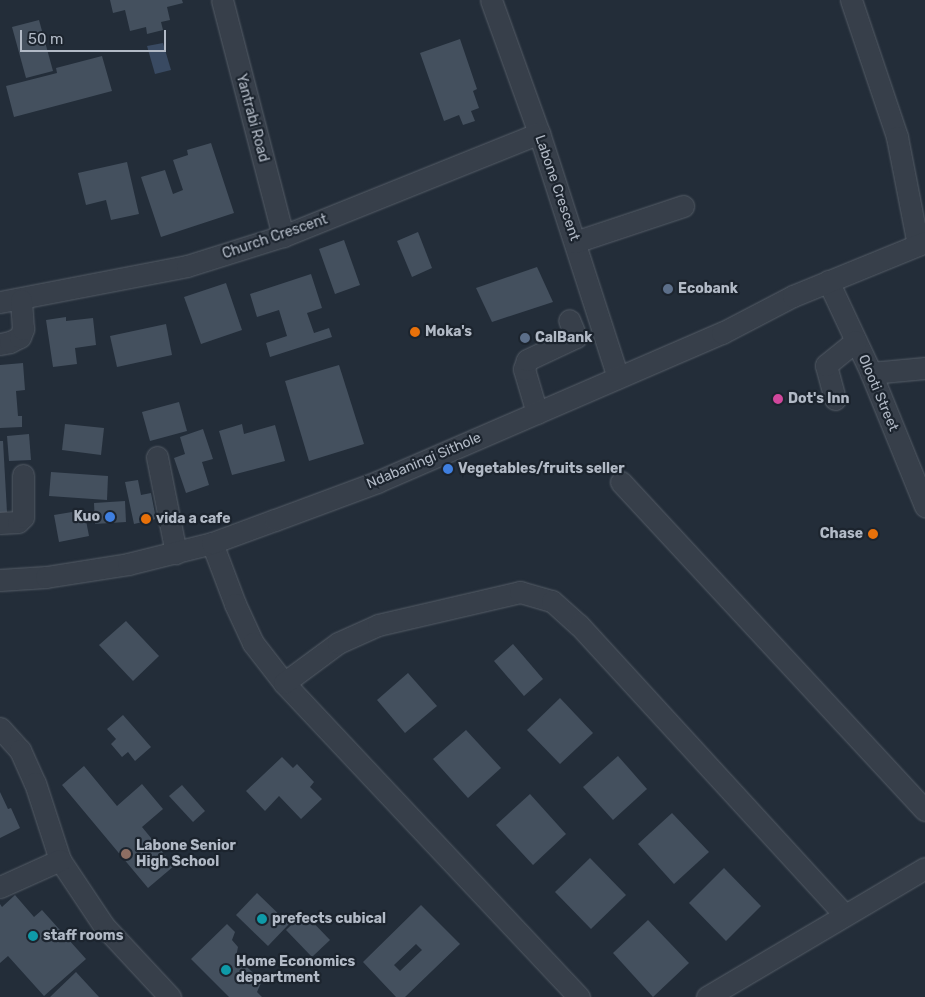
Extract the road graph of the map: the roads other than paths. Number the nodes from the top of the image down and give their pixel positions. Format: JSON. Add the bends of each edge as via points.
{"nodes":[{"id":1,"x":222,"y":0,"type":"edge"},
{"id":2,"x":491,"y":0,"type":"edge"},
{"id":3,"x":851,"y":0,"type":"edge"},
{"id":4,"x":538,"y":134,"type":"junction"},
{"id":5,"x":683,"y":206,"type":"dead end"},
{"id":6,"x":283,"y":236,"type":"junction"},
{"id":7,"x":575,"y":242,"type":"junction"},
{"id":8,"x":922,"y":244,"type":"edge"},
{"id":9,"x":828,"y":281,"type":"junction"},
{"id":10,"x":21,"y":300,"type":"junction"},
{"id":11,"x":0,"y":302,"type":"edge"},
{"id":12,"x":569,"y":320,"type":"dead end"},
{"id":13,"x":856,"y":341,"type":"junction"},
{"id":14,"x":0,"y":344,"type":"edge"},
{"id":15,"x":923,"y":371,"type":"edge"},
{"id":16,"x":871,"y":373,"type":"junction"},
{"id":17,"x":618,"y":378,"type":"junction"},
{"id":18,"x":835,"y":399,"type":"dead end"},
{"id":19,"x":537,"y":413,"type":"junction"},
{"id":20,"x":157,"y":457,"type":"dead end"},
{"id":21,"x":23,"y":475,"type":"dead end"},
{"id":22,"x":621,"y":482,"type":"dead end"},
{"id":23,"x":924,"y":500,"type":"edge"},
{"id":24,"x":0,"y":523,"type":"edge"},
{"id":25,"x":212,"y":543,"type":"junction"},
{"id":26,"x":176,"y":553,"type":"junction"},
{"id":27,"x":0,"y":580,"type":"edge"},
{"id":28,"x":284,"y":683,"type":"junction"},
{"id":29,"x":0,"y":728,"type":"edge"},
{"id":30,"x":925,"y":810,"type":"edge"},
{"id":31,"x":60,"y":860,"type":"junction"},
{"id":32,"x":925,"y":868,"type":"edge"},
{"id":33,"x":0,"y":886,"type":"edge"},
{"id":34,"x":844,"y":914,"type":"junction"},
{"id":35,"x":170,"y":997,"type":"edge"},
{"id":36,"x":579,"y":997,"type":"edge"},
{"id":37,"x":707,"y":997,"type":"edge"}],
"edges":[{"from":1,"to":6,"type":"street","name":"Yantrabi Road"},
{"from":2,"to":4,"type":"street","name":"Labone Crescent"},
{"from":3,"to":8,"type":"street","via":[[897,137]]},
{"from":4,"to":6,"type":"street","name":"Church Crescent"},
{"from":4,"to":7,"type":"street","name":"Labone Crescent"},
{"from":5,"to":7,"type":"street"},
{"from":6,"to":10,"type":"street","name":"Church Crescent","via":[[187,266]]},
{"from":7,"to":17,"type":"street","name":"Labone Crescent"},
{"from":8,"to":9,"type":"street","name":"Ndabaningi Sithole"},
{"from":9,"to":13,"type":"street","name":"Olooti Street"},
{"from":9,"to":17,"type":"street","name":"Ndabaningi Sithole"},
{"from":10,"to":11,"type":"street","name":"Church Crescent"},
{"from":10,"to":14,"type":"street","via":[[23,329],[20,337]]},
{"from":12,"to":19,"type":"street","via":[[576,337],[526,360],[524,369]]},
{"from":13,"to":16,"type":"street","name":"Olooti Street"},
{"from":13,"to":18,"type":"street","via":[[826,365]]},
{"from":15,"to":16,"type":"street"},
{"from":16,"to":23,"type":"street","name":"Olooti Street"},
{"from":17,"to":19,"type":"street","name":"Ndabaningi Sithole"},
{"from":19,"to":25,"type":"street","name":"Ndabaningi Sithole","via":[[377,482]]},
{"from":20,"to":26,"type":"street"},
{"from":21,"to":24,"type":"street","via":[[23,517],[18,522]]},
{"from":22,"to":30,"type":"street"},
{"from":25,"to":26,"type":"street","name":"Ndabaningi Sithole"},
{"from":25,"to":28,"type":"street","via":[[253,643]]},
{"from":26,"to":27,"type":"street","name":"Ndabaningi Sithole","via":[[56,575]]},
{"from":28,"to":34,"type":"street","via":[[338,643],[378,625],[520,592],[552,601],[579,625]]},
{"from":28,"to":36,"type":"street"},
{"from":29,"to":31,"type":"street","via":[[20,750],[35,783]]},
{"from":31,"to":33,"type":"street"},
{"from":31,"to":35,"type":"street","via":[[104,926]]},
{"from":32,"to":34,"type":"street"},
{"from":34,"to":37,"type":"street"}]}
